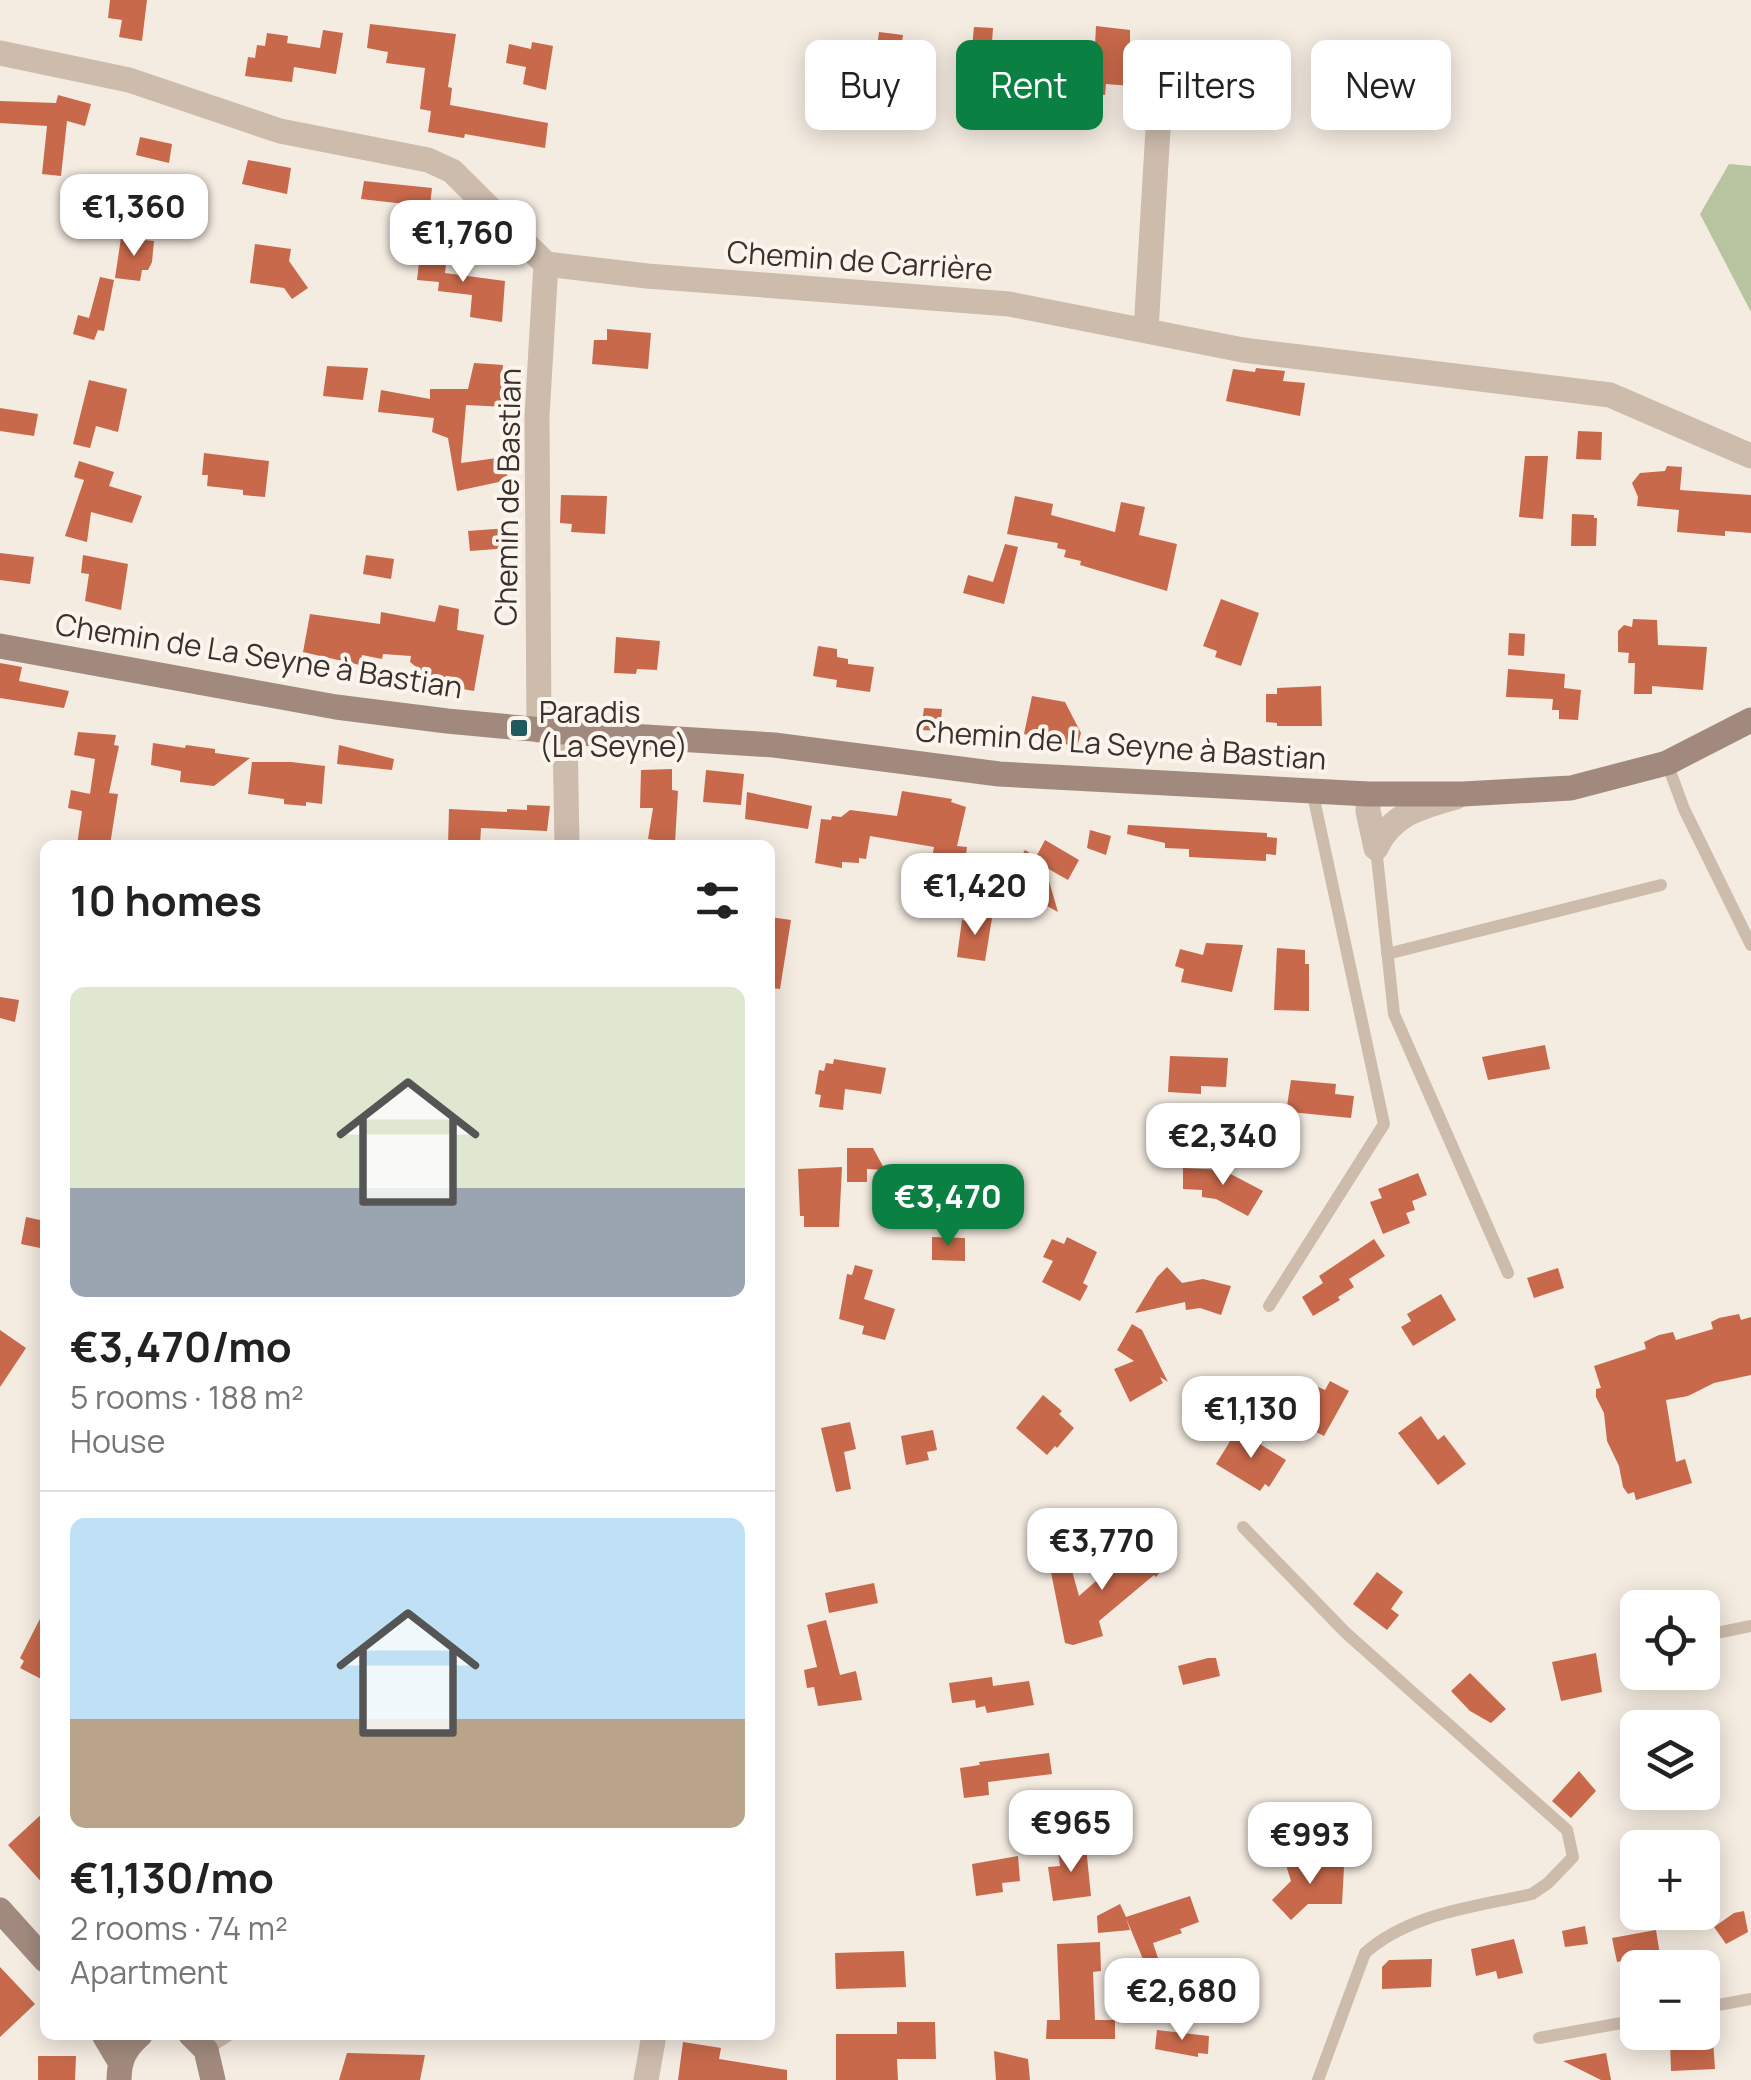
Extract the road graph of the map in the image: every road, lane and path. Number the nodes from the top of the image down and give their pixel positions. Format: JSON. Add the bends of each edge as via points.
{"nodes":[{"id":1,"x":0,"y":54,"type":"edge"},
{"id":2,"x":1158,"y":130,"type":"edge"},
{"id":3,"x":546,"y":264,"type":"junction"},
{"id":4,"x":1146,"y":332,"type":"junction"},
{"id":5,"x":1751,"y":456,"type":"edge"},
{"id":6,"x":0,"y":646,"type":"edge"},
{"id":7,"x":1751,"y":720,"type":"edge"},
{"id":8,"x":552,"y":731,"type":"junction"},
{"id":9,"x":1667,"y":762,"type":"junction"},
{"id":10,"x":1312,"y":790,"type":"junction"},
{"id":11,"x":1368,"y":794,"type":"junction"},
{"id":12,"x":1463,"y":794,"type":"junction"},
{"id":13,"x":566,"y":840,"type":"edge"},
{"id":14,"x":1376,"y":848,"type":"junction"},
{"id":15,"x":1661,"y":885,"type":"dead end"},
{"id":16,"x":1751,"y":945,"type":"edge"},
{"id":17,"x":1387,"y":954,"type":"junction"},
{"id":18,"x":1508,"y":1273,"type":"dead end"},
{"id":19,"x":1269,"y":1306,"type":"dead end"},
{"id":20,"x":1243,"y":1527,"type":"dead end"},
{"id":21,"x":1751,"y":1626,"type":"edge"},
{"id":22,"x":1720,"y":1632,"type":"edge"},
{"id":23,"x":0,"y":1910,"type":"edge"},
{"id":24,"x":40,"y":1954,"type":"edge"},
{"id":25,"x":1751,"y":1999,"type":"edge"},
{"id":26,"x":1720,"y":2005,"type":"edge"},
{"id":27,"x":1620,"y":2023,"type":"edge"},
{"id":28,"x":1539,"y":2038,"type":"dead end"},
{"id":29,"x":106,"y":2040,"type":"edge"},
{"id":30,"x":135,"y":2040,"type":"edge"},
{"id":31,"x":653,"y":2040,"type":"edge"},
{"id":32,"x":198,"y":2043,"type":"edge"},
{"id":33,"x":119,"y":2071,"type":"edge"},
{"id":34,"x":213,"y":2080,"type":"edge"},
{"id":35,"x":646,"y":2080,"type":"edge"},
{"id":36,"x":1318,"y":2080,"type":"edge"}],
"edges":[{"from":1,"to":3,"type":"street","via":[[129,80],[280,131],[428,160],[452,172]]},
{"from":2,"to":4,"type":"street"},
{"from":3,"to":4,"type":"street","name":"Chemin de Carrière","via":[[1009,304]]},
{"from":3,"to":8,"type":"street","name":"Chemin de Bastian","via":[[538,416]]},
{"from":4,"to":5,"type":"street","name":"Chemin de Carrière","via":[[1610,394]]},
{"from":6,"to":8,"type":"street","name":"Chemin de La Seyne à Bastian","via":[[336,706]]},
{"from":7,"to":9,"type":"street","name":"Chemin de La Seyne à Bastian"},
{"from":8,"to":10,"type":"street","name":"Chemin de La Seyne à Bastian","via":[[774,744],[998,774]]},
{"from":8,"to":13,"type":"street","name":"Chemin de Bastian"},
{"from":9,"to":12,"type":"street","name":"Chemin de La Seyne à Bastian","via":[[1570,788]]},
{"from":9,"to":16,"type":"lane"},
{"from":10,"to":11,"type":"street","name":"Chemin de La Seyne à Bastian"},
{"from":10,"to":19,"type":"lane","via":[[1384,1124]]},
{"from":11,"to":12,"type":"street","name":"Chemin de La Seyne à Bastian"},
{"from":11,"to":14,"type":"street"},
{"from":12,"to":14,"type":"street","via":[[1410,811]]},
{"from":14,"to":17,"type":"lane"},
{"from":15,"to":17,"type":"lane"},
{"from":17,"to":18,"type":"lane","via":[[1394,1014]]},
{"from":20,"to":36,"type":"lane","via":[[1346,1633],[1567,1830],[1573,1856],[1532,1894],[1415,1922],[1364,1953]]},
{"from":21,"to":22,"type":"lane"},
{"from":23,"to":24,"type":"street"},
{"from":25,"to":26,"type":"lane"},
{"from":27,"to":28,"type":"lane"},
{"from":29,"to":33,"type":"street"},
{"from":30,"to":33,"type":"street"},
{"from":31,"to":35,"type":"street"},
{"from":32,"to":34,"type":"street"}]}
